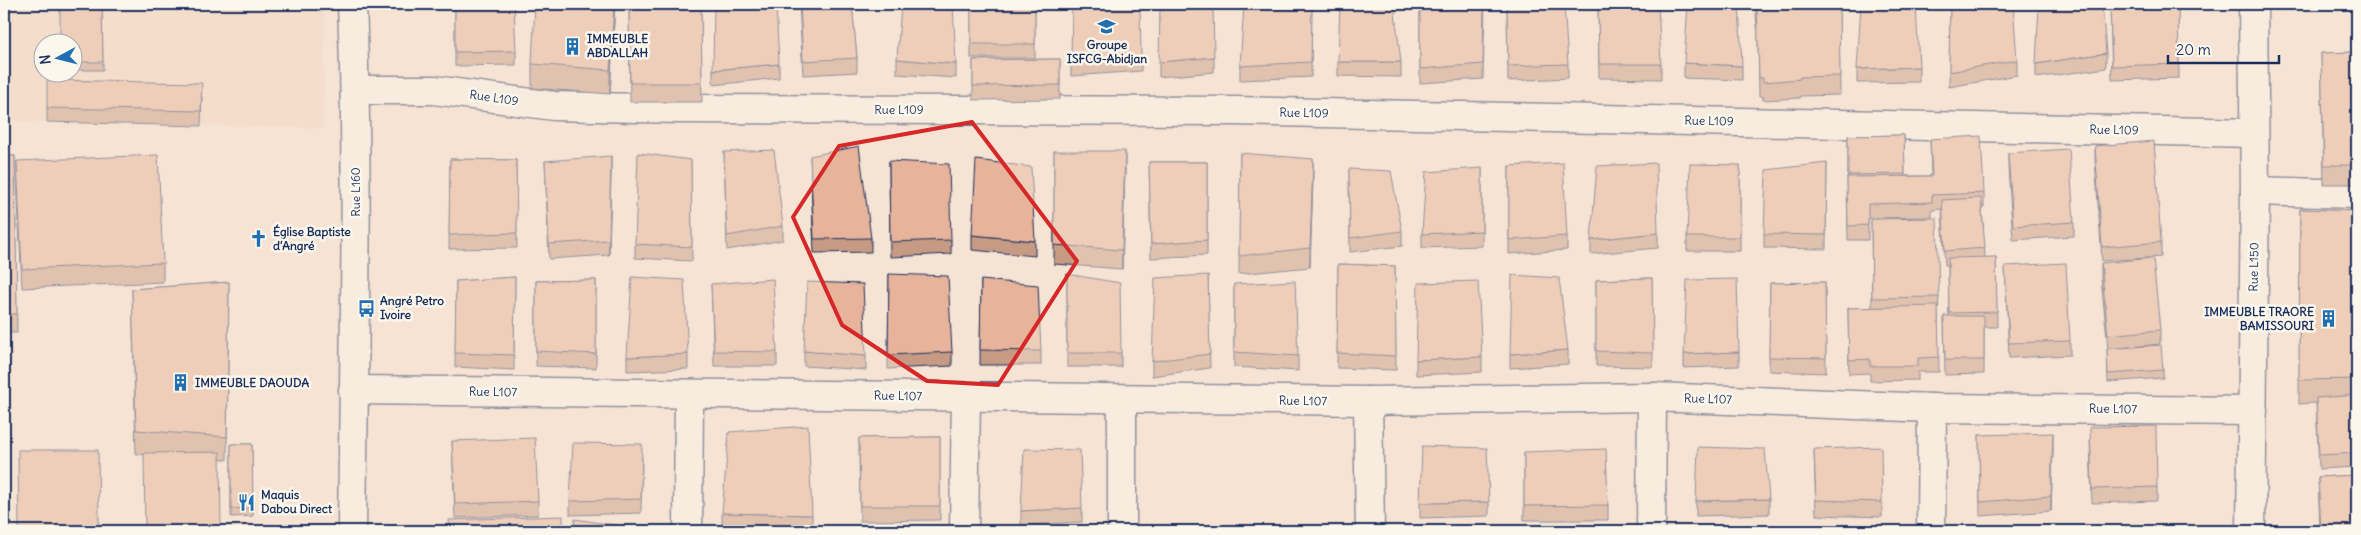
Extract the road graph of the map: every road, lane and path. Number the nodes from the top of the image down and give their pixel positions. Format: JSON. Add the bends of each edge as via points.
{"nodes":[{"id":1,"x":352,"y":4,"type":"edge"},
{"id":2,"x":2253,"y":4,"type":"edge"},
{"id":3,"x":355,"y":90,"type":"junction"},
{"id":4,"x":2253,"y":133,"type":"junction"},
{"id":5,"x":2256,"y":191,"type":"junction"},
{"id":6,"x":2357,"y":194,"type":"edge"},
{"id":7,"x":353,"y":390,"type":"junction"},
{"id":8,"x":689,"y":394,"type":"junction"},
{"id":9,"x":966,"y":396,"type":"junction"},
{"id":10,"x":1652,"y":397,"type":"junction"},
{"id":11,"x":1122,"y":398,"type":"junction"},
{"id":12,"x":1368,"y":401,"type":"junction"},
{"id":13,"x":1932,"y":408,"type":"junction"},
{"id":14,"x":2252,"y":411,"type":"junction"},
{"id":15,"x":352,"y":531,"type":"edge"},
{"id":16,"x":688,"y":531,"type":"edge"},
{"id":17,"x":964,"y":531,"type":"edge"},
{"id":18,"x":1122,"y":531,"type":"edge"},
{"id":19,"x":1370,"y":531,"type":"edge"},
{"id":20,"x":1651,"y":531,"type":"edge"},
{"id":21,"x":1931,"y":531,"type":"edge"},
{"id":22,"x":2251,"y":531,"type":"edge"}],
"edges":[{"from":1,"to":3,"type":"street","name":"Rue L160"},
{"from":2,"to":4,"type":"street","name":"Rue L150"},
{"from":3,"to":4,"type":"street","name":"Rue L109","via":[[434,90],[554,106],[680,109],[1234,111]]},
{"from":3,"to":7,"type":"street","name":"Rue L160"},
{"from":4,"to":5,"type":"street","name":"Rue L150"},
{"from":5,"to":6,"type":"street"},
{"from":5,"to":14,"type":"street","name":"Rue L150"},
{"from":7,"to":8,"type":"street","name":"Rue L107"},
{"from":7,"to":15,"type":"street","name":"Rue L160"},
{"from":8,"to":9,"type":"street","name":"Rue L107"},
{"from":8,"to":16,"type":"street"},
{"from":9,"to":11,"type":"street","name":"Rue L107"},
{"from":9,"to":17,"type":"street"},
{"from":10,"to":12,"type":"street","name":"Rue L107"},
{"from":10,"to":13,"type":"street","name":"Rue L107"},
{"from":10,"to":20,"type":"street"},
{"from":11,"to":12,"type":"street","name":"Rue L107"},
{"from":11,"to":18,"type":"street"},
{"from":12,"to":19,"type":"street"},
{"from":13,"to":14,"type":"street","name":"Rue L107"},
{"from":13,"to":21,"type":"street"},
{"from":14,"to":22,"type":"street","name":"Rue L150"}]}
